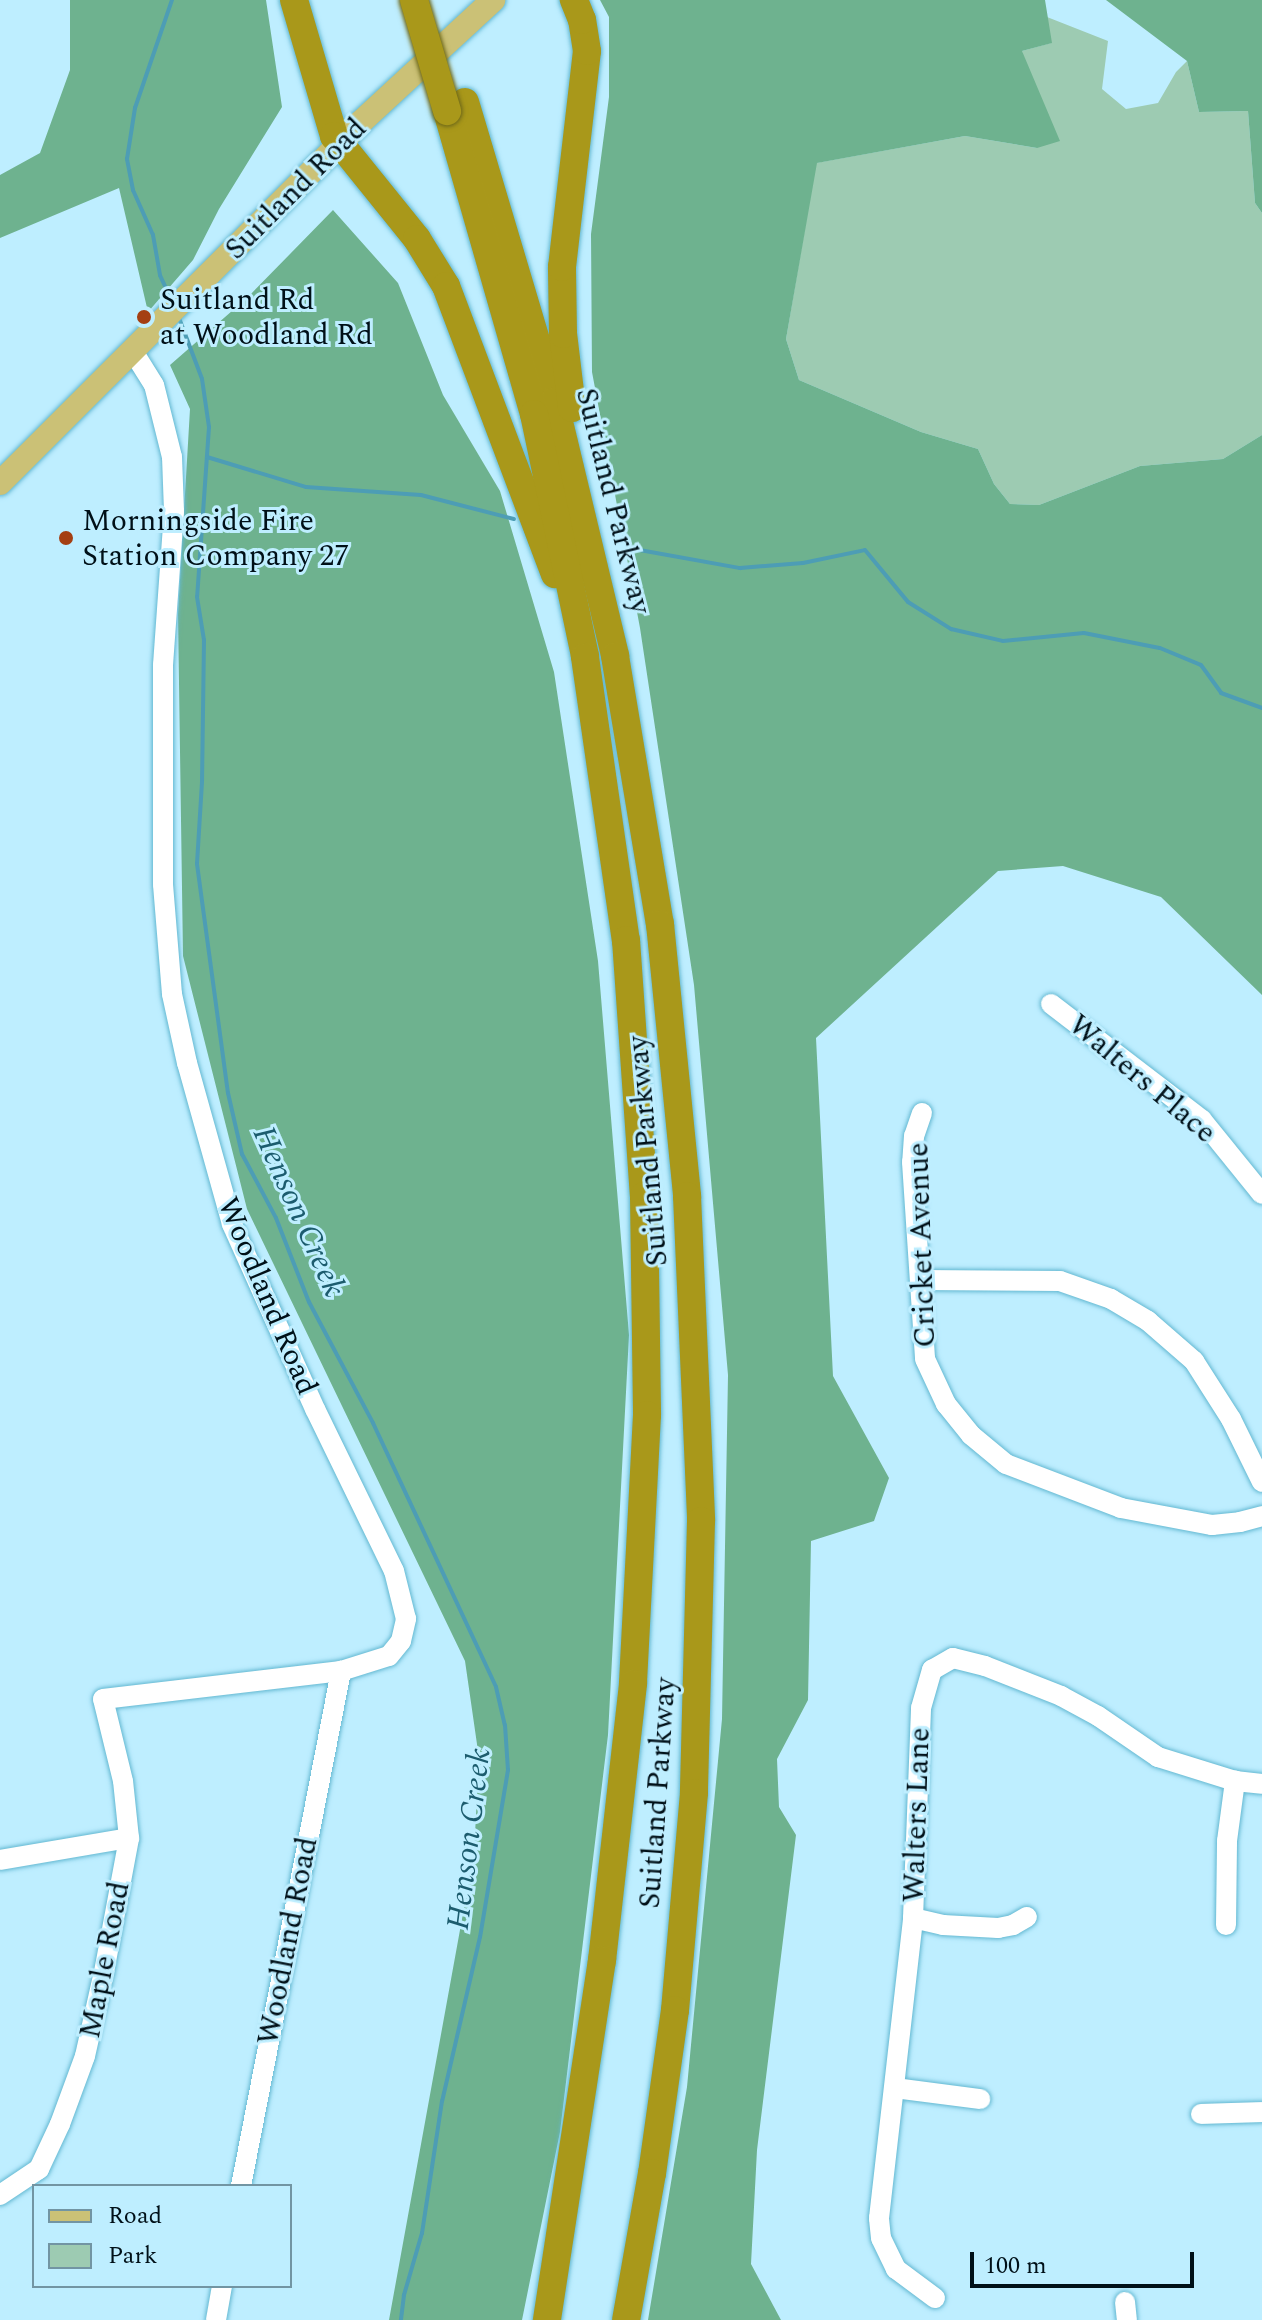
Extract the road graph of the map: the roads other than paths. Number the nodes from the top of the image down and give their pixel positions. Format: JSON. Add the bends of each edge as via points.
{"nodes":[{"id":1,"x":294,"y":0,"type":"edge"},
{"id":2,"x":414,"y":0,"type":"edge"},
{"id":3,"x":434,"y":0,"type":"edge"},
{"id":4,"x":493,"y":0,"type":"edge"},
{"id":5,"x":574,"y":0,"type":"edge"},
{"id":6,"x":456,"y":106,"type":"junction"},
{"id":7,"x":338,"y":145,"type":"junction"},
{"id":8,"x":133,"y":351,"type":"junction"},
{"id":9,"x":0,"y":483,"type":"edge"},
{"id":10,"x":603,"y":598,"type":"junction"},
{"id":11,"x":600,"y":741,"type":"junction"},
{"id":12,"x":1051,"y":1004,"type":"dead end"},
{"id":13,"x":922,"y":1113,"type":"dead end"},
{"id":14,"x":1262,"y":1194,"type":"edge"},
{"id":15,"x":920,"y":1280,"type":"junction"},
{"id":16,"x":1262,"y":1482,"type":"edge"},
{"id":17,"x":1262,"y":1516,"type":"edge"},
{"id":18,"x":341,"y":1671,"type":"junction"},
{"id":19,"x":1235,"y":1781,"type":"junction"},
{"id":20,"x":1262,"y":1784,"type":"edge"},
{"id":21,"x":129,"y":1838,"type":"junction"},
{"id":22,"x":0,"y":1860,"type":"edge"},
{"id":23,"x":1027,"y":1917,"type":"dead end"},
{"id":24,"x":913,"y":1918,"type":"junction"},
{"id":25,"x":1226,"y":1925,"type":"dead end"},
{"id":26,"x":895,"y":2088,"type":"junction"},
{"id":27,"x":980,"y":2099,"type":"dead end"},
{"id":28,"x":1262,"y":2112,"type":"edge"},
{"id":29,"x":1201,"y":2114,"type":"dead end"},
{"id":30,"x":241,"y":2184,"type":"edge"},
{"id":31,"x":0,"y":2195,"type":"edge"},
{"id":32,"x":222,"y":2288,"type":"edge"},
{"id":33,"x":935,"y":2298,"type":"dead end"},
{"id":34,"x":216,"y":2320,"type":"edge"},
{"id":35,"x":547,"y":2320,"type":"edge"},
{"id":36,"x":626,"y":2320,"type":"edge"}],
"edges":[{"from":1,"to":7,"type":"highway"},
{"from":2,"to":6,"type":"highway","name":"Suitland Parkway","bridge":true},
{"from":3,"to":6,"type":"highway","name":"Suitland Parkway"},
{"from":4,"to":7,"type":"main road","name":"Suitland Road"},
{"from":5,"to":10,"type":"highway","via":[[587,51],[565,225],[563,322],[573,414],[596,513]]},
{"from":6,"to":10,"type":"highway","name":"Suitland Parkway","via":[[554,401]]},
{"from":6,"to":11,"type":"highway","name":"Suitland Parkway","via":[[534,414]]},
{"from":7,"to":8,"type":"main road","name":"Suitland Road"},
{"from":7,"to":11,"type":"highway","via":[[417,239],[453,303],[552,565]]},
{"from":8,"to":9,"type":"main road","name":"Suitland Road"},
{"from":8,"to":18,"type":"street","name":"Woodland Road","via":[[154,385],[172,457],[174,511],[163,665],[163,884],[172,994],[232,1224],[394,1571],[404,1605],[401,1641],[389,1656]]},
{"from":10,"to":36,"type":"highway","name":"Suitland Parkway","via":[[644,816],[673,1031],[694,1303],[701,1521],[698,1724],[686,1903],[663,2104]]},
{"from":11,"to":35,"type":"highway","name":"Suitland Parkway","via":[[626,940],[638,1089],[646,1251],[646,1466],[617,1846]]},
{"from":12,"to":14,"type":"street","name":"Walters Place","via":[[1202,1120]]},
{"from":13,"to":15,"type":"street","name":"Cricket Avenue","via":[[912,1162]]},
{"from":15,"to":16,"type":"street","via":[[1060,1281],[1111,1299],[1148,1321],[1194,1361]]},
{"from":15,"to":17,"type":"street","name":"Cricket Avenue","via":[[925,1359],[946,1404],[991,1454],[1042,1481],[1121,1508],[1212,1525]]},
{"from":18,"to":21,"type":"street","name":"Maple Road","via":[[103,1699],[123,1781]]},
{"from":18,"to":30,"type":"street","name":"Woodland Road"},
{"from":19,"to":20,"type":"street","name":"Walters Lane"},
{"from":19,"to":24,"type":"street","name":"Walters Lane","via":[[1158,1757],[1061,1696],[966,1660],[942,1662],[932,1670],[921,1708]]},
{"from":19,"to":25,"type":"street","via":[[1227,1841]]},
{"from":21,"to":22,"type":"street"},
{"from":21,"to":31,"type":"street","name":"Maple Road","via":[[85,2056],[39,2169]]},
{"from":23,"to":24,"type":"street","via":[[998,1928]]},
{"from":24,"to":26,"type":"street","name":"Walters Lane"},
{"from":26,"to":27,"type":"street"},
{"from":26,"to":33,"type":"street","name":"Walters Lane","via":[[880,2190],[881,2238],[896,2269]]},
{"from":28,"to":29,"type":"street"},
{"from":32,"to":34,"type":"street"}]}
